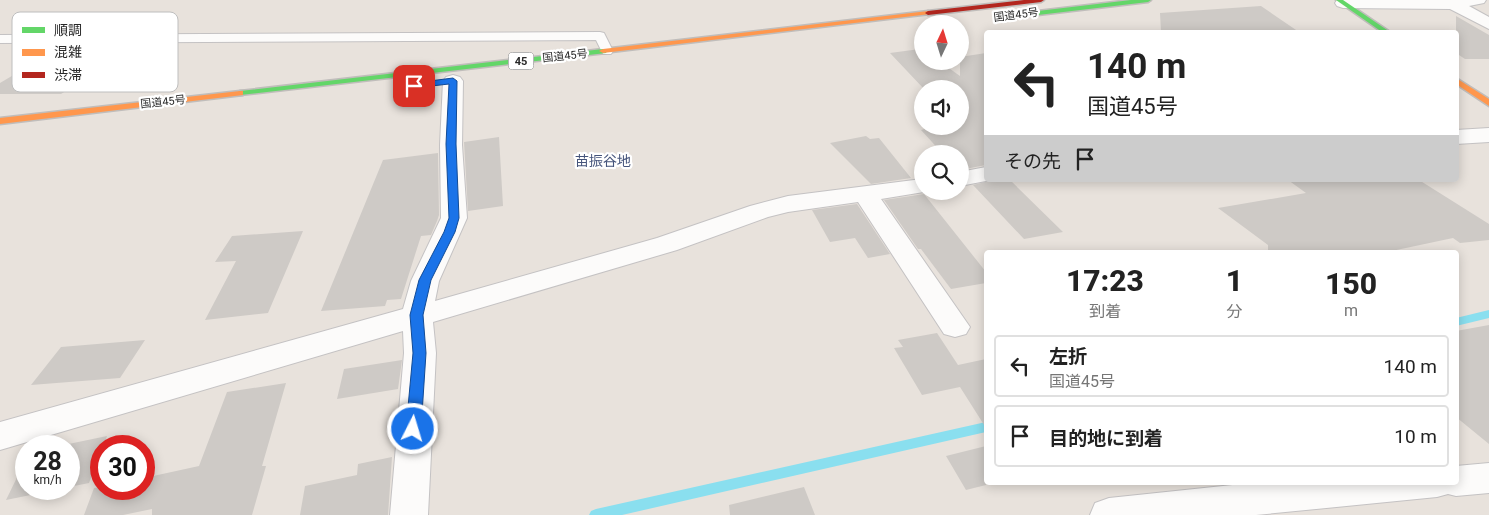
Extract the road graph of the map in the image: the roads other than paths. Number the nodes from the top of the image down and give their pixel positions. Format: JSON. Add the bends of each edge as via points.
{"nodes":[{"id":1,"x":1041,"y":0,"type":"edge"},
{"id":2,"x":1148,"y":0,"type":"edge"},
{"id":3,"x":1478,"y":0,"type":"edge"},
{"id":4,"x":1341,"y":1,"type":"edge"},
{"id":5,"x":1454,"y":4,"type":"junction"},
{"id":6,"x":1012,"y":16,"type":"dead end"},
{"id":7,"x":1489,"y":24,"type":"edge"},
{"id":8,"x":1383,"y":30,"type":"edge"},
{"id":9,"x":178,"y":38,"type":"edge"},
{"id":10,"x":612,"y":58,"type":"junction"},
{"id":11,"x":453,"y":81,"type":"dead end"},
{"id":12,"x":1459,"y":82,"type":"edge"},
{"id":13,"x":1485,"y":97,"type":"edge"},
{"id":14,"x":0,"y":120,"type":"edge"},
{"id":15,"x":1489,"y":135,"type":"edge"},
{"id":16,"x":1459,"y":137,"type":"edge"},
{"id":17,"x":984,"y":174,"type":"edge"},
{"id":18,"x":969,"y":177,"type":"edge"},
{"id":19,"x":914,"y":187,"type":"edge"},
{"id":20,"x":865,"y":194,"type":"junction"},
{"id":21,"x":417,"y":315,"type":"junction"},
{"id":22,"x":955,"y":327,"type":"dead end"},
{"id":23,"x":0,"y":436,"type":"edge"},
{"id":24,"x":1489,"y":478,"type":"edge"},
{"id":25,"x":1459,"y":481,"type":"edge"},
{"id":26,"x":1403,"y":485,"type":"edge"},
{"id":27,"x":409,"y":515,"type":"edge"},
{"id":28,"x":1108,"y":515,"type":"edge"}],
"edges":[{"from":1,"to":10,"type":"highway","name":"国道45号","number":"45"},
{"from":2,"to":6,"type":"highway","name":"国道45号"},
{"from":3,"to":5,"type":"street"},
{"from":4,"to":5,"type":"street"},
{"from":4,"to":8,"type":"highway"},
{"from":5,"to":7,"type":"street"},
{"from":9,"to":10,"type":"lane","via":[[600,36]]},
{"from":10,"to":14,"type":"highway","name":"国道45号","number":"45"},
{"from":11,"to":21,"type":"street","via":[[454,218],[425,280]]},
{"from":12,"to":13,"type":"highway"},
{"from":15,"to":16,"type":"street"},
{"from":17,"to":18,"type":"street"},
{"from":19,"to":20,"type":"street"},
{"from":20,"to":21,"type":"street","via":[[758,211],[667,244]]},
{"from":20,"to":22,"type":"street"},
{"from":21,"to":23,"type":"street"},
{"from":21,"to":27,"type":"street","via":[[420,353]]},
{"from":24,"to":25,"type":"street"},
{"from":26,"to":28,"type":"street"}]}
